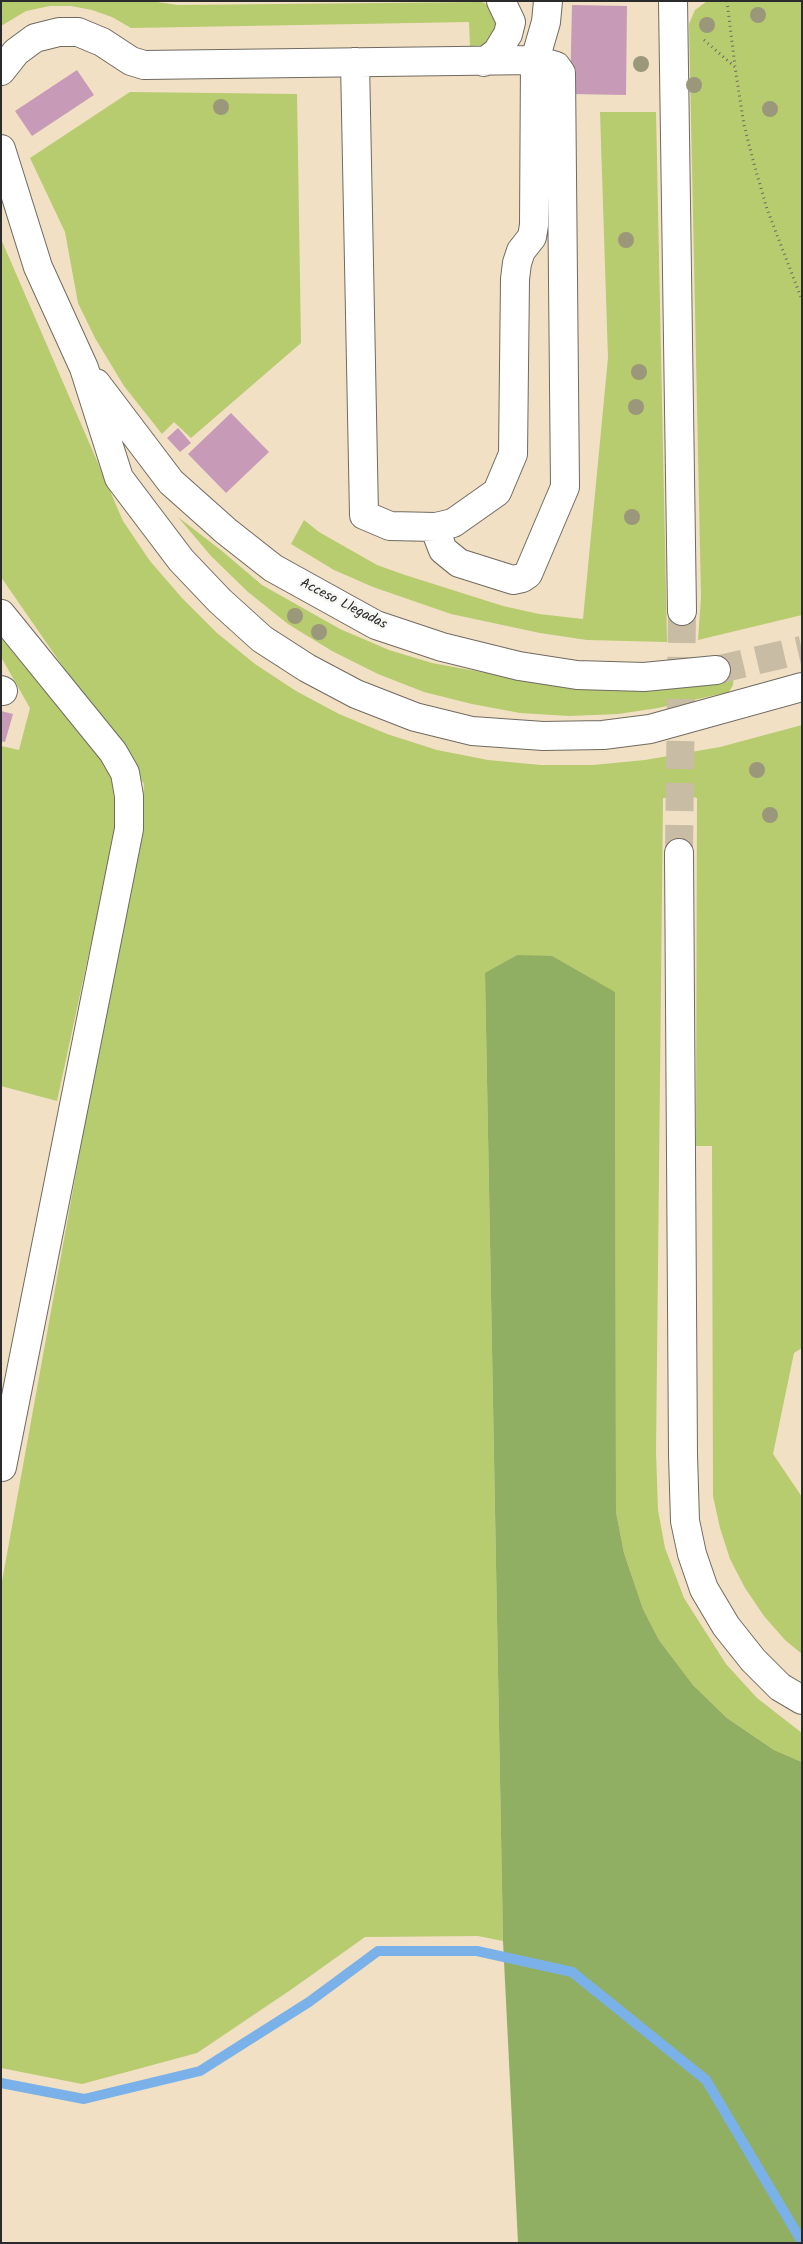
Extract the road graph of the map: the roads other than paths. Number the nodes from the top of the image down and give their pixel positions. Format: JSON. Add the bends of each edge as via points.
{"nodes":[{"id":1,"x":502,"y":1,"type":"edge"},
{"id":2,"x":548,"y":1,"type":"edge"},
{"id":3,"x":673,"y":12,"type":"edge"},
{"id":4,"x":535,"y":60,"type":"junction"},
{"id":5,"x":355,"y":62,"type":"junction"},
{"id":6,"x":484,"y":62,"type":"junction"},
{"id":7,"x":1,"y":70,"type":"edge"},
{"id":8,"x":1,"y":149,"type":"edge"},
{"id":9,"x":1,"y":205,"type":"edge"},
{"id":10,"x":38,"y":267,"type":"junction"},
{"id":11,"x":84,"y":368,"type":"junction"},
{"id":12,"x":436,"y":527,"type":"junction"},
{"id":13,"x":682,"y":611,"type":"tunnel mouth"},
{"id":14,"x":1,"y":614,"type":"edge"},
{"id":15,"x":716,"y":670,"type":"tunnel mouth"},
{"id":16,"x":802,"y":687,"type":"edge"},
{"id":17,"x":679,"y":853,"type":"tunnel mouth"},
{"id":18,"x":2,"y":1467,"type":"dead end"},
{"id":19,"x":802,"y":1700,"type":"edge"}],
"edges":[{"from":1,"to":6,"type":"street","via":[[511,22],[508,34],[497,52]]},
{"from":2,"to":4,"type":"street","via":[[546,22]]},
{"from":3,"to":13,"type":"street"},
{"from":4,"to":6,"type":"street"},
{"from":4,"to":12,"type":"street","via":[[534,225],[532,237],[521,251],[515,279],[513,454],[497,492],[453,523]]},
{"from":4,"to":12,"type":"street","via":[[556,66],[561,73],[565,487],[528,574],[522,578],[513,580],[459,563],[442,550]]},
{"from":5,"to":6,"type":"street"},
{"from":5,"to":7,"type":"street","via":[[144,65],[78,32],[60,32],[35,38],[16,52]]},
{"from":5,"to":12,"type":"street","via":[[364,515],[390,526]]},
{"from":8,"to":10,"type":"street"},
{"from":9,"to":10,"type":"street"},
{"from":10,"to":11,"type":"street"},
{"from":11,"to":15,"type":"street","name":"Acceso Llegadas","via":[[171,482],[226,531],[273,568],[376,624],[518,666],[577,675],[644,677]]},
{"from":11,"to":16,"type":"street","via":[[119,478],[181,560],[262,639],[356,694],[415,717],[472,731],[542,736],[650,730]]},
{"from":14,"to":18,"type":"street","via":[[113,752],[125,773],[129,796],[129,829]]},
{"from":17,"to":19,"type":"street","via":[[686,1521],[692,1554],[704,1589],[726,1626],[780,1687]]}]}
